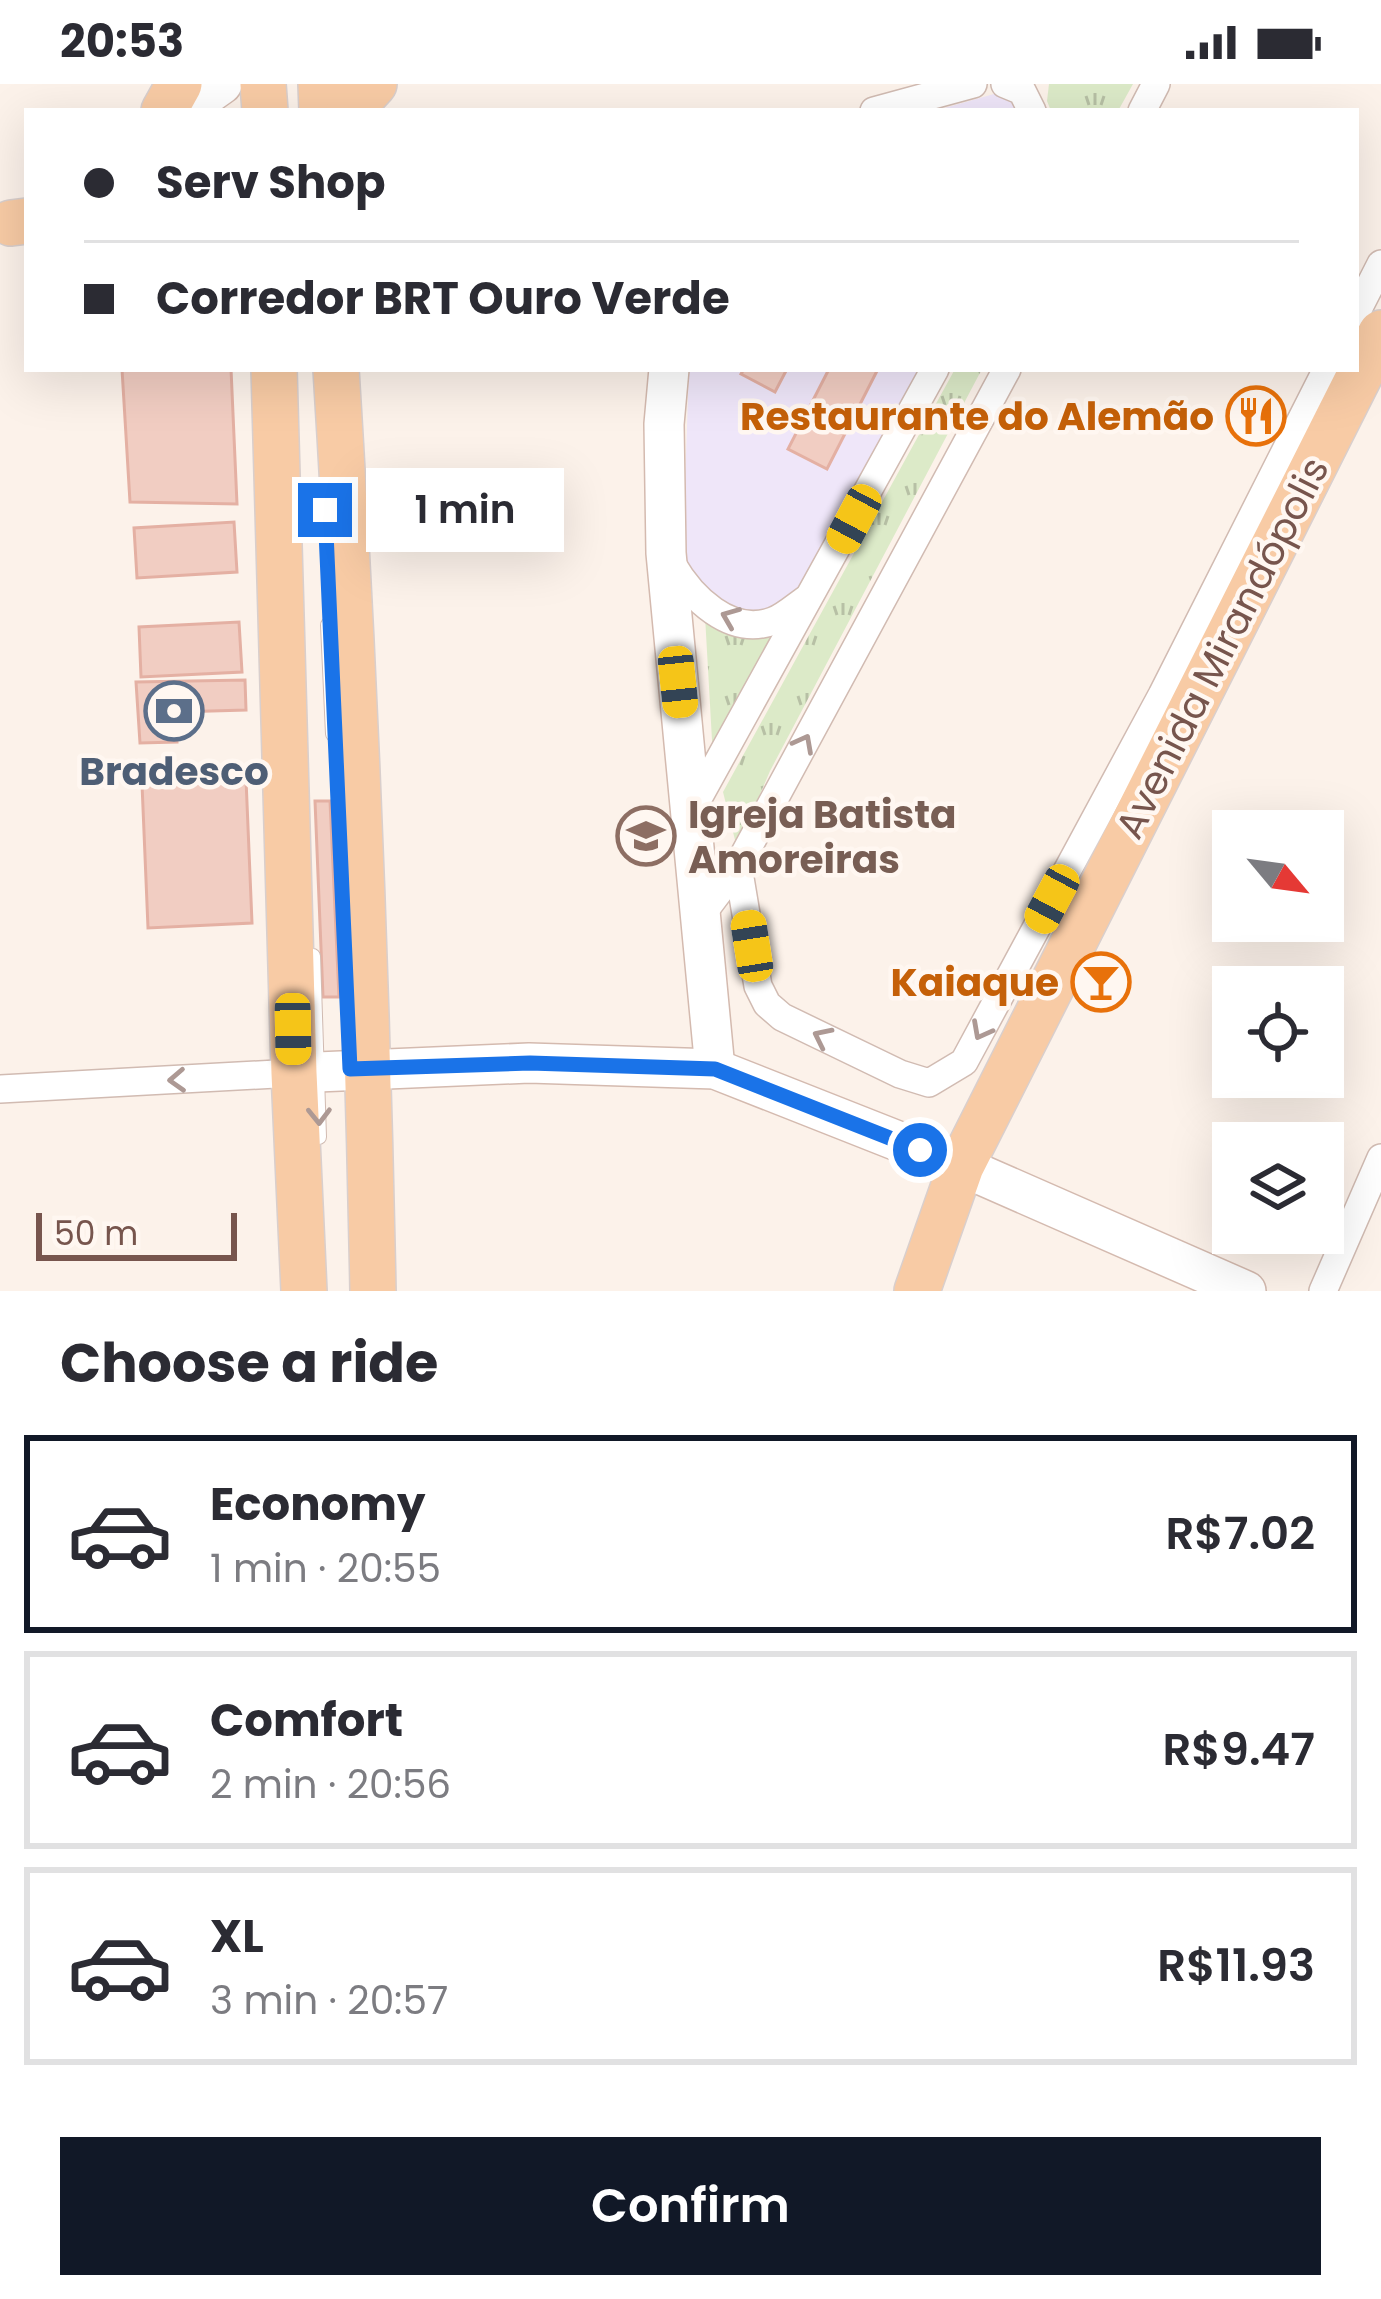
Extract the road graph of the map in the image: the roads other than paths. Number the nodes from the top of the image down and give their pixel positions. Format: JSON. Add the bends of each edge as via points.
{"nodes":[{"id":1,"x":222,"y":84,"type":"edge"},
{"id":2,"x":378,"y":84,"type":"edge"},
{"id":3,"x":917,"y":84,"type":"edge"},
{"id":4,"x":973,"y":84,"type":"edge"},
{"id":5,"x":188,"y":108,"type":"edge"},
{"id":6,"x":352,"y":108,"type":"edge"},
{"id":7,"x":879,"y":108,"type":"edge"},
{"id":8,"x":885,"y":108,"type":"edge"},
{"id":9,"x":1381,"y":263,"type":"edge"},
{"id":10,"x":1359,"y":307,"type":"edge"},
{"id":11,"x":1381,"y":333,"type":"edge"},
{"id":12,"x":274,"y":372,"type":"edge"},
{"id":13,"x":669,"y":372,"type":"edge"},
{"id":14,"x":933,"y":372,"type":"edge"},
{"id":15,"x":1005,"y":372,"type":"edge"},
{"id":16,"x":1326,"y":372,"type":"edge"},
{"id":17,"x":328,"y":379,"type":"edge"},
{"id":18,"x":1381,"y":392,"type":"edge"},
{"id":19,"x":666,"y":554,"type":"junction"},
{"id":20,"x":814,"y":594,"type":"junction"},
{"id":21,"x":328,"y":607,"type":"dead end"},
{"id":22,"x":334,"y":747,"type":"dead end"},
{"id":23,"x":691,"y":811,"type":"junction"},
{"id":24,"x":738,"y":866,"type":"junction"},
{"id":25,"x":700,"y":915,"type":"junction"},
{"id":26,"x":312,"y":930,"type":"dead end"},
{"id":27,"x":715,"y":1069,"type":"junction"},
{"id":28,"x":338,"y":1070,"type":"junction"},
{"id":29,"x":0,"y":1089,"type":"edge"},
{"id":30,"x":1381,"y":1158,"type":"edge"},
{"id":31,"x":320,"y":1164,"type":"dead end"},
{"id":32,"x":974,"y":1172,"type":"junction"},
{"id":33,"x":304,"y":1291,"type":"edge"},
{"id":34,"x":373,"y":1291,"type":"edge"},
{"id":35,"x":917,"y":1291,"type":"edge"},
{"id":36,"x":948,"y":1291,"type":"edge"},
{"id":37,"x":1246,"y":1291,"type":"edge"},
{"id":38,"x":1323,"y":1291,"type":"edge"}],
"edges":[{"from":1,"to":5,"type":"street"},
{"from":2,"to":6,"type":"main road"},
{"from":3,"to":7,"type":"street"},
{"from":4,"to":8,"type":"street"},
{"from":9,"to":10,"type":"street"},
{"from":11,"to":32,"type":"main road","name":"Avenida Mirandópolis"},
{"from":12,"to":28,"type":"main road"},
{"from":13,"to":19,"type":"street"},
{"from":14,"to":20,"type":"street"},
{"from":24,"to":15,"type":"street","one_way":true},
{"from":16,"to":24,"type":"street","name":"Avenida Mirandópolis","one_way":true,"via":[[964,1062],[929,1083],[782,1018],[758,986]]},
{"from":17,"to":28,"type":"main road","via":[[350,583]]},
{"from":18,"to":32,"type":"main road","name":"Avenida Mirandópolis"},
{"from":20,"to":19,"type":"street","one_way":true,"via":[[770,622],[740,623],[704,606]]},
{"from":19,"to":23,"type":"street"},
{"from":20,"to":23,"type":"street"},
{"from":21,"to":22,"type":"lane"},
{"from":23,"to":25,"type":"street"},
{"from":24,"to":25,"type":"street"},
{"from":25,"to":27,"type":"street"},
{"from":26,"to":28,"type":"lane"},
{"from":27,"to":28,"type":"street","via":[[530,1063]]},
{"from":27,"to":32,"type":"street"},
{"from":28,"to":29,"type":"street","one_way":true},
{"from":28,"to":31,"type":"lane","one_way":true},
{"from":28,"to":33,"type":"main road"},
{"from":28,"to":34,"type":"main road"},
{"from":30,"to":38,"type":"street"},
{"from":32,"to":35,"type":"main road","name":"Avenida Mirandópolis"},
{"from":32,"to":36,"type":"main road","name":"Avenida Mirandópolis"},
{"from":32,"to":37,"type":"street"}]}
